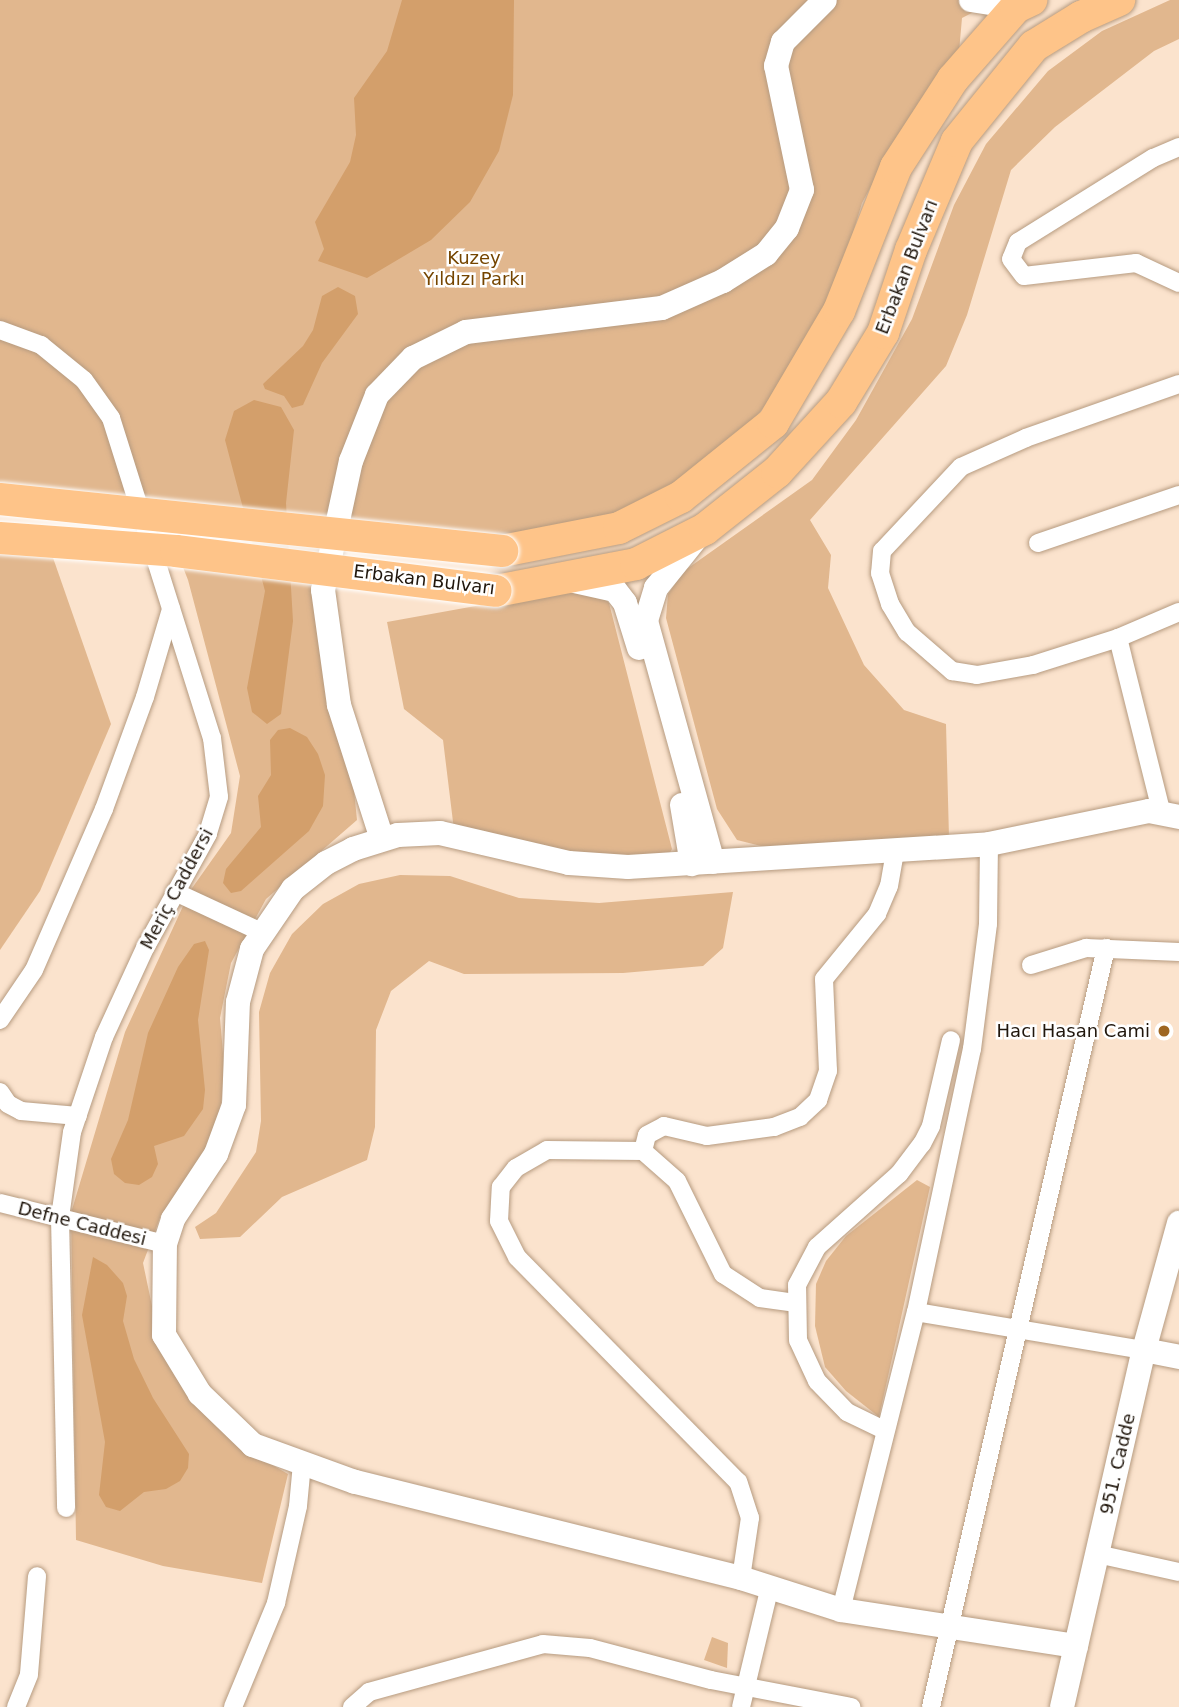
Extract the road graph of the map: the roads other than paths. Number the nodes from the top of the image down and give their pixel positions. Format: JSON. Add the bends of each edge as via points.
{"nodes":[{"id":1,"x":825,"y":0,"type":"edge"},
{"id":2,"x":971,"y":0,"type":"edge"},
{"id":3,"x":1119,"y":0,"type":"edge"},
{"id":4,"x":1023,"y":4,"type":"edge"},
{"id":5,"x":1179,"y":147,"type":"edge"},
{"id":6,"x":1179,"y":283,"type":"edge"},
{"id":7,"x":0,"y":330,"type":"edge"},
{"id":8,"x":1179,"y":384,"type":"edge"},
{"id":9,"x":1179,"y":495,"type":"edge"},
{"id":10,"x":0,"y":499,"type":"edge"},
{"id":11,"x":705,"y":529,"type":"junction"},
{"id":12,"x":0,"y":538,"type":"edge"},
{"id":13,"x":1038,"y":543,"type":"dead end"},
{"id":14,"x":566,"y":580,"type":"junction"},
{"id":15,"x":171,"y":609,"type":"junction"},
{"id":16,"x":1179,"y":612,"type":"edge"},
{"id":17,"x":1118,"y":638,"type":"junction"},
{"id":18,"x":1170,"y":814,"type":"edge"},
{"id":19,"x":382,"y":839,"type":"junction"},
{"id":20,"x":989,"y":844,"type":"junction"},
{"id":21,"x":895,"y":851,"type":"junction"},
{"id":22,"x":702,"y":863,"type":"junction"},
{"id":23,"x":175,"y":891,"type":"junction"},
{"id":24,"x":261,"y":932,"type":"junction"},
{"id":25,"x":1106,"y":947,"type":"junction"},
{"id":26,"x":1179,"y":952,"type":"edge"},
{"id":27,"x":1031,"y":965,"type":"dead end"},
{"id":28,"x":0,"y":1020,"type":"edge"},
{"id":29,"x":951,"y":1041,"type":"dead end"},
{"id":30,"x":0,"y":1092,"type":"edge"},
{"id":31,"x":78,"y":1116,"type":"junction"},
{"id":32,"x":643,"y":1151,"type":"junction"},
{"id":33,"x":0,"y":1203,"type":"edge"},
{"id":34,"x":61,"y":1217,"type":"junction"},
{"id":35,"x":1179,"y":1223,"type":"edge"},
{"id":36,"x":165,"y":1244,"type":"junction"},
{"id":37,"x":795,"y":1303,"type":"junction"},
{"id":38,"x":916,"y":1312,"type":"junction"},
{"id":39,"x":1018,"y":1327,"type":"junction"},
{"id":40,"x":1144,"y":1350,"type":"junction"},
{"id":41,"x":1179,"y":1357,"type":"edge"},
{"id":42,"x":884,"y":1430,"type":"junction"},
{"id":43,"x":302,"y":1464,"type":"junction"},
{"id":44,"x":66,"y":1508,"type":"dead end"},
{"id":45,"x":1097,"y":1554,"type":"junction"},
{"id":46,"x":1179,"y":1572,"type":"edge"},
{"id":47,"x":37,"y":1576,"type":"dead end"},
{"id":48,"x":741,"y":1578,"type":"junction"},
{"id":49,"x":770,"y":1586,"type":"junction"},
{"id":50,"x":841,"y":1610,"type":"junction"},
{"id":51,"x":950,"y":1629,"type":"junction"},
{"id":52,"x":1076,"y":1646,"type":"junction"},
{"id":53,"x":744,"y":1685,"type":"junction"},
{"id":54,"x":16,"y":1707,"type":"edge"},
{"id":55,"x":233,"y":1707,"type":"edge"},
{"id":56,"x":352,"y":1707,"type":"edge"},
{"id":57,"x":741,"y":1707,"type":"edge"},
{"id":58,"x":851,"y":1707,"type":"edge"},
{"id":59,"x":931,"y":1707,"type":"edge"},
{"id":60,"x":1062,"y":1707,"type":"edge"}],
"edges":[{"from":1,"to":19,"type":"street","via":[[783,41],[776,66],[802,190],[787,228],[766,254],[723,281],[662,308],[466,332],[413,358],[377,395],[351,461],[323,590],[339,705]]},
{"from":2,"to":4,"type":"street"},
{"from":3,"to":11,"type":"highway","name":"Erbakan Bulvarı","via":[[1080,17],[1034,46],[957,141],[911,250],[883,333],[841,402],[777,472]]},
{"from":4,"to":10,"type":"highway","name":"Erbakan Bulvarı","bridge":true,"via":[[953,79],[896,167],[839,311],[774,423],[681,497],[619,527],[502,551]]},
{"from":5,"to":6,"type":"street","via":[[1153,158],[1018,242],[1011,259],[1024,276],[1136,263]]},
{"from":7,"to":15,"type":"street","name":"Meriç Caddersi","via":[[51,354],[83,380],[111,418]]},
{"from":8,"to":17,"type":"street","via":[[1026,438],[961,467],[883,551],[880,573],[890,604],[907,632],[952,671],[978,675],[1033,665]]},
{"from":9,"to":13,"type":"street"},
{"from":11,"to":14,"type":"highway","name":"Erbakan Bulvarı","via":[[636,564]]},
{"from":11,"to":22,"type":"street","via":[[656,588],[646,621]]},
{"from":12,"to":14,"type":"highway","name":"Erbakan Bulvarı","bridge":true,"via":[[176,551],[496,592]]},
{"from":14,"to":22,"type":"street","via":[[615,590],[625,603]]},
{"from":15,"to":23,"type":"street","name":"Meriç Caddersi","via":[[212,738],[219,797],[208,834]]},
{"from":15,"to":28,"type":"street","via":[[104,809],[34,970]]},
{"from":16,"to":17,"type":"street"},
{"from":17,"to":18,"type":"street"},
{"from":18,"to":20,"type":"street"},
{"from":19,"to":22,"type":"street","via":[[440,832],[569,863]]},
{"from":19,"to":24,"type":"street","via":[[313,871],[281,901]]},
{"from":20,"to":21,"type":"street"},
{"from":20,"to":38,"type":"street","via":[[988,924],[979,1008]]},
{"from":21,"to":22,"type":"street"},
{"from":21,"to":32,"type":"street","via":[[890,886],[877,914],[824,978],[828,1071],[810,1109],[788,1123],[718,1136],[664,1126],[648,1135]]},
{"from":23,"to":24,"type":"street"},
{"from":23,"to":31,"type":"street","name":"Meriç Caddersi","via":[[104,1037]]},
{"from":24,"to":36,"type":"street","via":[[246,965],[238,1002],[234,1105],[216,1154],[173,1219]]},
{"from":25,"to":26,"type":"street"},
{"from":25,"to":27,"type":"street","via":[[1070,949]]},
{"from":25,"to":39,"type":"street"},
{"from":29,"to":37,"type":"street","via":[[931,1126],[922,1144],[899,1174],[817,1247],[804,1266]]},
{"from":30,"to":31,"type":"street","via":[[8,1104],[21,1111]]},
{"from":31,"to":34,"type":"street","name":"Meriç Caddersi"},
{"from":32,"to":37,"type":"street","via":[[677,1181],[723,1274],[760,1298]]},
{"from":32,"to":48,"type":"street","via":[[547,1150],[537,1154],[516,1168],[500,1187],[499,1221],[517,1257],[738,1482],[750,1518]]},
{"from":33,"to":34,"type":"street","name":"Defne Caddesi"},
{"from":34,"to":36,"type":"street","name":"Defne Caddesi"},
{"from":34,"to":44,"type":"street","name":"Meriç Caddersi"},
{"from":35,"to":40,"type":"street","name":"951. Cadde"},
{"from":36,"to":43,"type":"street","via":[[164,1335],[200,1394],[253,1445]]},
{"from":37,"to":42,"type":"street","via":[[798,1340],[817,1381],[847,1412]]},
{"from":38,"to":39,"type":"street"},
{"from":38,"to":42,"type":"street"},
{"from":39,"to":40,"type":"street"},
{"from":39,"to":51,"type":"street"},
{"from":40,"to":41,"type":"street"},
{"from":40,"to":45,"type":"street","name":"951. Cadde"},
{"from":42,"to":50,"type":"street"},
{"from":43,"to":48,"type":"street","via":[[355,1482]]},
{"from":43,"to":55,"type":"street","via":[[298,1506],[275,1603]]},
{"from":45,"to":46,"type":"street"},
{"from":45,"to":52,"type":"street","name":"951. Cadde"},
{"from":47,"to":54,"type":"street","via":[[29,1674]]},
{"from":48,"to":49,"type":"street"},
{"from":49,"to":50,"type":"street"},
{"from":49,"to":53,"type":"street"},
{"from":50,"to":51,"type":"street"},
{"from":51,"to":52,"type":"street"},
{"from":51,"to":59,"type":"street"},
{"from":52,"to":60,"type":"street","name":"951. Cadde"},
{"from":53,"to":56,"type":"street","via":[[590,1648],[543,1644],[369,1692]]},
{"from":53,"to":57,"type":"street"},
{"from":53,"to":58,"type":"street"}]}
